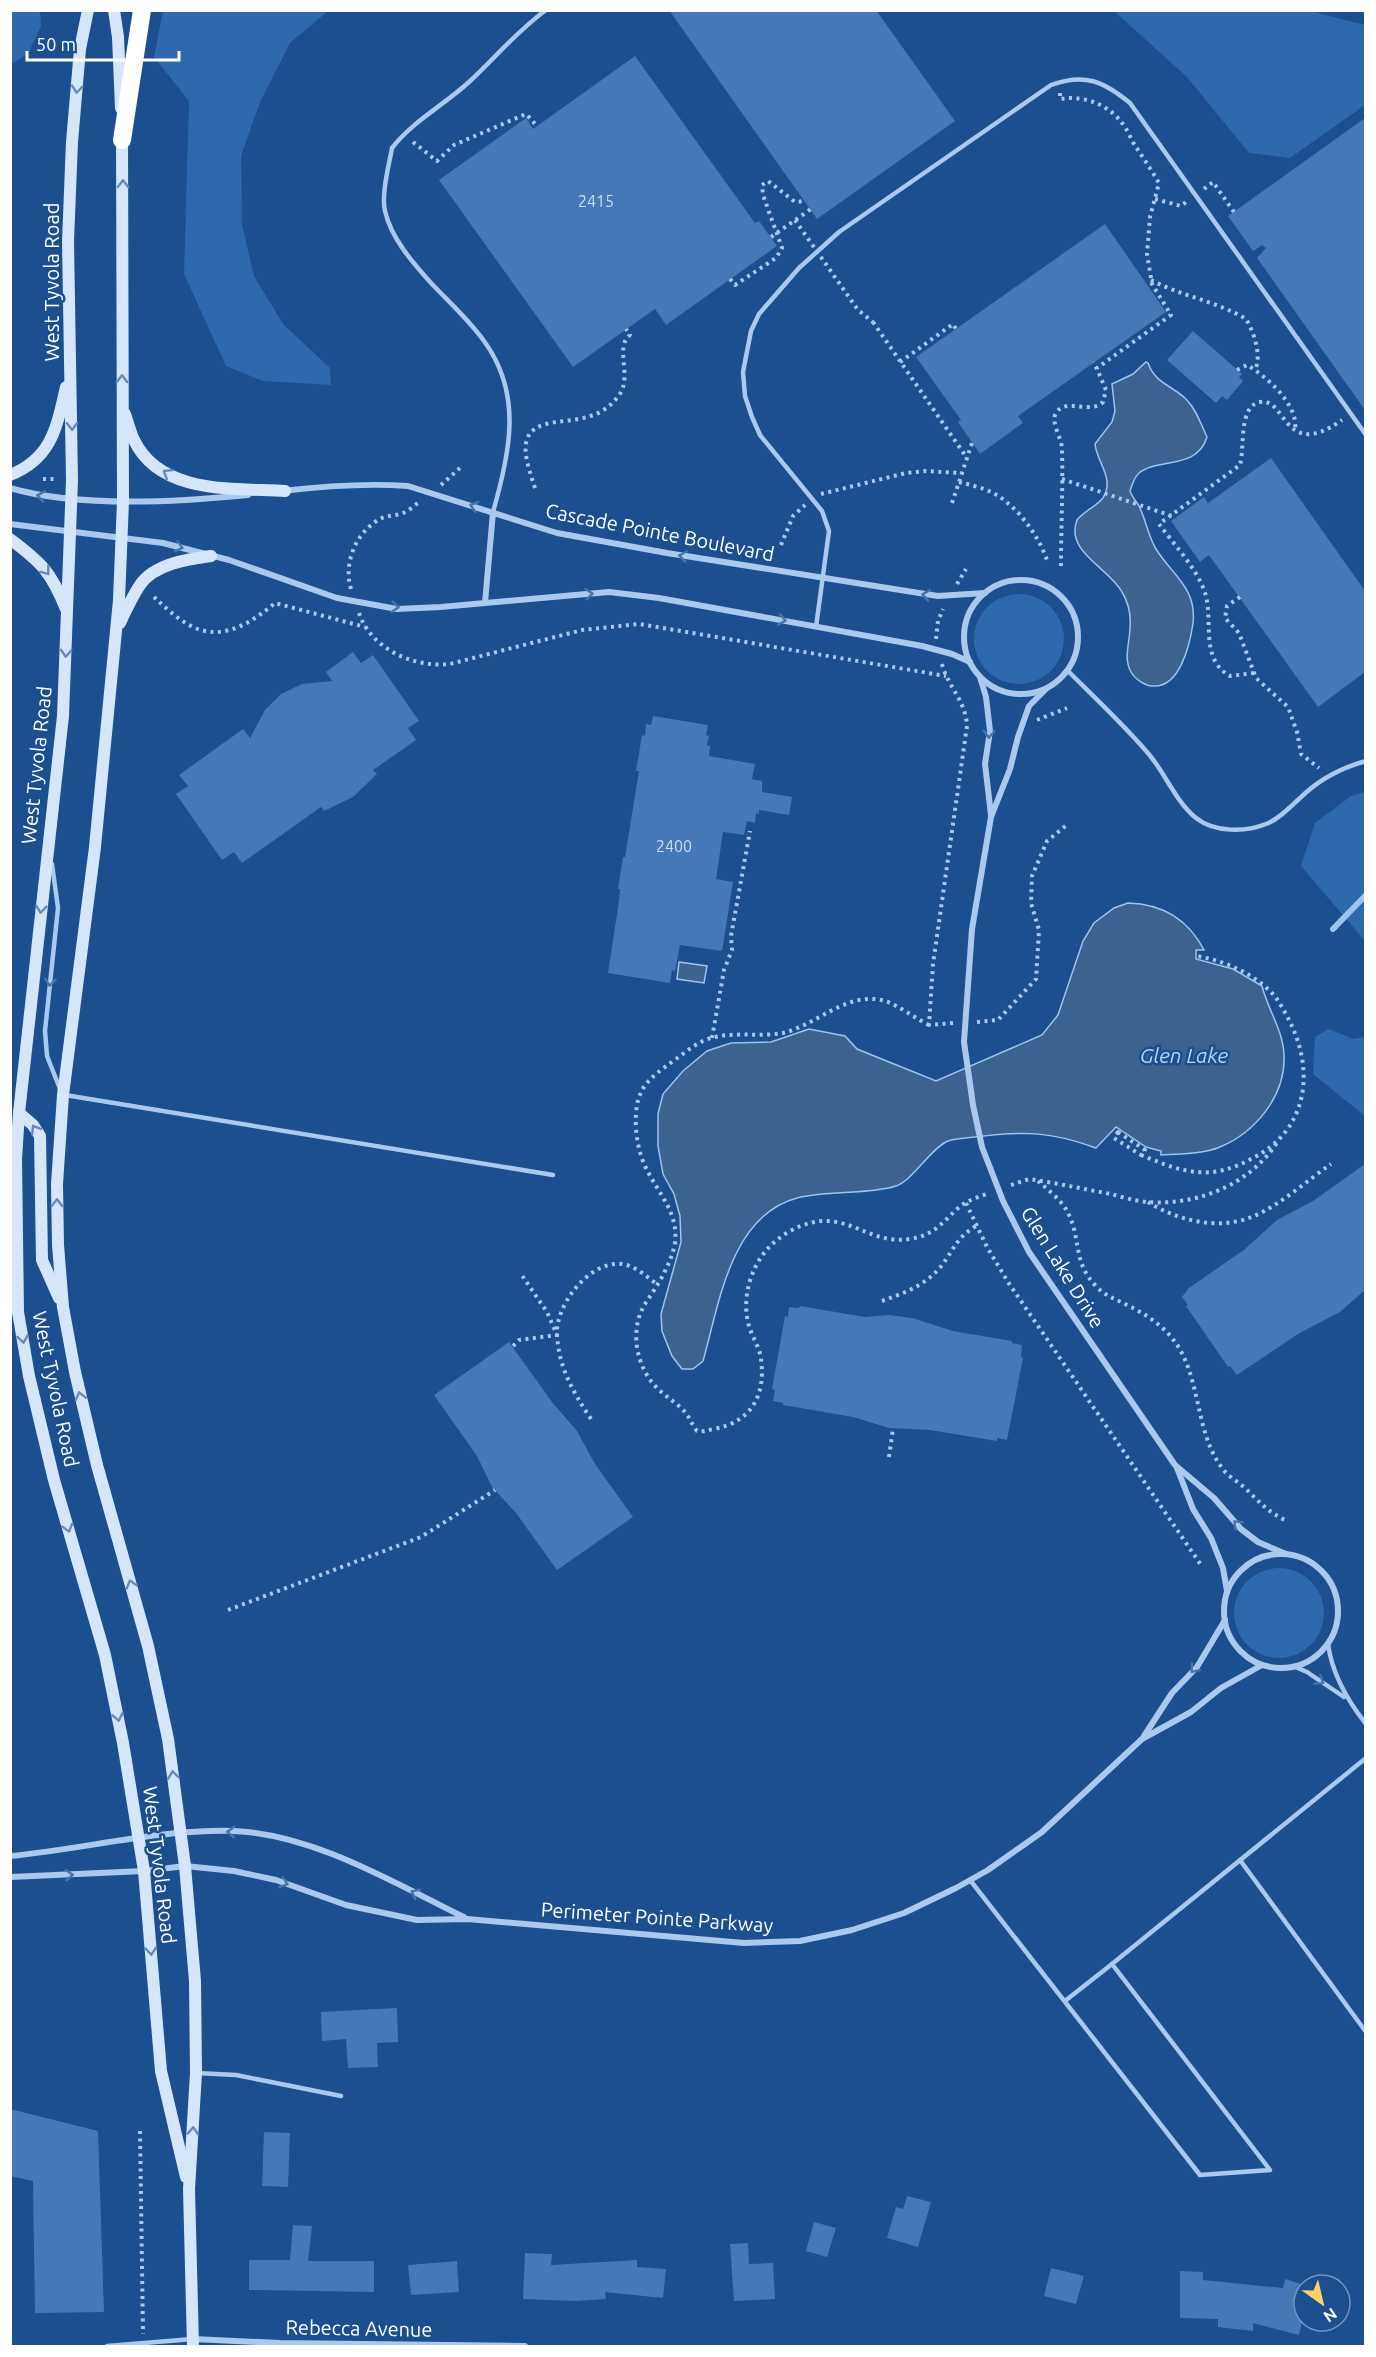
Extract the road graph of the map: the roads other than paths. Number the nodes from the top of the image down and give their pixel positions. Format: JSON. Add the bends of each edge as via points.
{"nodes":[{"id":1,"x":88,"y":10,"type":"edge"},
{"id":2,"x":114,"y":10,"type":"edge"},
{"id":3,"x":142,"y":10,"type":"edge"},
{"id":4,"x":546,"y":10,"type":"edge"},
{"id":5,"x":122,"y":140,"type":"junction"},
{"id":6,"x":70,"y":368,"type":"junction"},
{"id":7,"x":122,"y":405,"type":"junction"},
{"id":8,"x":1365,"y":435,"type":"edge"},
{"id":9,"x":10,"y":475,"type":"edge"},
{"id":10,"x":10,"y":488,"type":"edge"},
{"id":11,"x":285,"y":491,"type":"junction"},
{"id":12,"x":72,"y":499,"type":"junction"},
{"id":13,"x":123,"y":501,"type":"junction"},
{"id":14,"x":493,"y":512,"type":"junction"},
{"id":15,"x":10,"y":524,"type":"edge"},
{"id":16,"x":71,"y":531,"type":"junction"},
{"id":17,"x":122,"y":538,"type":"junction"},
{"id":18,"x":10,"y":539,"type":"edge"},
{"id":19,"x":211,"y":556,"type":"junction"},
{"id":20,"x":824,"y":579,"type":"junction"},
{"id":21,"x":985,"y":593,"type":"junction"},
{"id":22,"x":485,"y":603,"type":"junction"},
{"id":23,"x":68,"y":613,"type":"junction"},
{"id":24,"x":816,"y":627,"type":"junction"},
{"id":25,"x":116,"y":629,"type":"junction"},
{"id":26,"x":969,"y":662,"type":"junction"},
{"id":27,"x":1067,"y":670,"type":"junction"},
{"id":28,"x":980,"y":676,"type":"junction"},
{"id":29,"x":1046,"y":688,"type":"junction"},
{"id":30,"x":1365,"y":761,"type":"edge"},
{"id":31,"x":991,"y":817,"type":"junction"},
{"id":32,"x":48,"y":841,"type":"junction"},
{"id":33,"x":63,"y":1095,"type":"junction"},
{"id":34,"x":15,"y":1112,"type":"edge"},
{"id":35,"x":554,"y":1175,"type":"dead end"},
{"id":36,"x":63,"y":1307,"type":"junction"},
{"id":37,"x":1175,"y":1465,"type":"junction"},
{"id":38,"x":1286,"y":1554,"type":"junction"},
{"id":39,"x":1227,"y":1592,"type":"junction"},
{"id":40,"x":1225,"y":1620,"type":"junction"},
{"id":41,"x":1328,"y":1644,"type":"junction"},
{"id":42,"x":1262,"y":1665,"type":"junction"},
{"id":43,"x":1293,"y":1666,"type":"junction"},
{"id":44,"x":1346,"y":1699,"type":"junction"},
{"id":45,"x":1365,"y":1724,"type":"edge"},
{"id":46,"x":1142,"y":1739,"type":"junction"},
{"id":47,"x":1365,"y":1758,"type":"edge"},
{"id":48,"x":181,"y":1833,"type":"junction"},
{"id":49,"x":140,"y":1838,"type":"junction"},
{"id":50,"x":10,"y":1857,"type":"edge"},
{"id":51,"x":1240,"y":1860,"type":"junction"},
{"id":52,"x":185,"y":1866,"type":"junction"},
{"id":53,"x":144,"y":1871,"type":"junction"},
{"id":54,"x":10,"y":1877,"type":"edge"},
{"id":55,"x":970,"y":1880,"type":"junction"},
{"id":56,"x":467,"y":1919,"type":"junction"},
{"id":57,"x":1112,"y":1964,"type":"junction"},
{"id":58,"x":1065,"y":2001,"type":"junction"},
{"id":59,"x":1365,"y":2032,"type":"edge"},
{"id":60,"x":196,"y":2073,"type":"junction"},
{"id":61,"x":341,"y":2096,"type":"dead end"},
{"id":62,"x":189,"y":2190,"type":"junction"},
{"id":63,"x":193,"y":2343,"type":"edge"},
{"id":64,"x":107,"y":2346,"type":"edge"},
{"id":65,"x":525,"y":2346,"type":"edge"}],
"edges":[{"from":1,"to":6,"type":"main road","name":"West Tyvola Road","one_way":true,"via":[[80,49],[72,142],[68,241]]},
{"from":2,"to":5,"type":"main road","name":"West Tyvola Road"},
{"from":3,"to":5,"type":"highway"},
{"from":4,"to":14,"type":"lane","via":[[468,83],[404,135],[392,148],[387,179],[384,209],[392,232],[421,272],[483,340],[494,356],[508,397],[511,420]]},
{"from":7,"to":5,"type":"main road","name":"West Tyvola Road","one_way":true},
{"from":6,"to":9,"type":"main road","via":[[54,436],[43,452]]},
{"from":6,"to":12,"type":"main road","name":"West Tyvola Road","one_way":true},
{"from":11,"to":7,"type":"main road","one_way":true,"via":[[198,486],[173,477],[148,460],[134,441]]},
{"from":7,"to":13,"type":"main road","name":"West Tyvola Road"},
{"from":8,"to":20,"type":"lane","via":[[1130,103],[1088,79],[1053,84],[839,232],[799,268],[759,314],[751,331],[743,372],[745,396],[760,435],[826,521],[829,531]]},
{"from":12,"to":10,"type":"street","name":"Cascade Pointe Boulevard","one_way":true,"via":[[37,496]]},
{"from":11,"to":13,"type":"street","name":"Cascade Pointe Boulevard","via":[[221,498]]},
{"from":14,"to":11,"type":"street","name":"Cascade Pointe Boulevard","one_way":true,"via":[[408,486],[331,486]]},
{"from":12,"to":13,"type":"street","name":"Cascade Pointe Boulevard"},
{"from":12,"to":16,"type":"main road","name":"West Tyvola Road"},
{"from":13,"to":17,"type":"main road","name":"West Tyvola Road"},
{"from":20,"to":14,"type":"street","name":"Cascade Pointe Boulevard","one_way":true,"via":[[558,533]]},
{"from":14,"to":22,"type":"street"},
{"from":15,"to":16,"type":"street"},
{"from":16,"to":17,"type":"street"},
{"from":16,"to":23,"type":"main road","name":"West Tyvola Road"},
{"from":17,"to":19,"type":"street","one_way":true,"via":[[163,543]]},
{"from":17,"to":25,"type":"main road","name":"West Tyvola Road"},
{"from":18,"to":23,"type":"main road","one_way":true,"via":[[37,560],[55,583]]},
{"from":19,"to":22,"type":"street","one_way":true,"via":[[300,586],[397,609]]},
{"from":19,"to":25,"type":"main road","via":[[176,563],[141,583]]},
{"from":21,"to":20,"type":"street","name":"Cascade Pointe Boulevard","one_way":true,"via":[[938,596]]},
{"from":20,"to":24,"type":"lane"},
{"from":21,"to":26,"type":"street","via":[[972,608],[965,627],[964,645]]},
{"from":21,"to":27,"type":"street","via":[[1002,583],[1022,580],[1041,583],[1058,594],[1071,609],[1078,628],[1077,647]]},
{"from":22,"to":24,"type":"street","one_way":true,"via":[[609,592]]},
{"from":23,"to":32,"type":"main road","name":"West Tyvola Road","one_way":true,"via":[[63,716]]},
{"from":24,"to":26,"type":"street","via":[[922,646]]},
{"from":25,"to":33,"type":"main road","name":"West Tyvola Road","via":[[95,847]]},
{"from":26,"to":28,"type":"street"},
{"from":27,"to":29,"type":"street"},
{"from":27,"to":30,"type":"lane","via":[[1147,752],[1197,819],[1211,826],[1253,829],[1269,823],[1319,781]]},
{"from":28,"to":29,"type":"street","via":[[1011,693],[1029,694]]},
{"from":28,"to":31,"type":"street","name":"Glen Lake Drive","one_way":true,"via":[[990,731],[985,764]]},
{"from":29,"to":31,"type":"street","name":"Glen Lake Drive","via":[[1029,706]]},
{"from":31,"to":37,"type":"street","name":"Glen Lake Drive","via":[[972,929],[964,1042],[982,1147],[1029,1252]]},
{"from":32,"to":33,"type":"lane","one_way":true,"via":[[58,908],[45,1031],[47,1056]]},
{"from":32,"to":34,"type":"main road","name":"West Tyvola Road","one_way":true},
{"from":33,"to":35,"type":"lane"},
{"from":36,"to":33,"type":"main road","name":"West Tyvola Road","one_way":true,"via":[[57,1194]]},
{"from":36,"to":34,"type":"main road","one_way":true,"via":[[42,1260],[40,1136],[33,1125]]},
{"from":34,"to":49,"type":"main road","name":"West Tyvola Road","one_way":true,"via":[[18,1311],[29,1376],[54,1480],[105,1655]]},
{"from":48,"to":36,"type":"main road","name":"West Tyvola Road","one_way":true,"via":[[168,1738],[148,1646],[97,1465]]},
{"from":38,"to":37,"type":"street","name":"Glen Lake Drive","one_way":true,"via":[[1258,1542],[1241,1529],[1214,1498]]},
{"from":37,"to":39,"type":"street","name":"Glen Lake Drive","via":[[1193,1509],[1211,1538]]},
{"from":38,"to":39,"type":"street","via":[[1266,1556],[1248,1564],[1235,1576]]},
{"from":38,"to":41,"type":"street","via":[[1305,1559],[1321,1570],[1333,1587],[1338,1605],[1336,1625]]},
{"from":39,"to":40,"type":"street"},
{"from":40,"to":42,"type":"street","via":[[1234,1644]]},
{"from":40,"to":46,"type":"street","name":"Perimeter Pointe Parkway","one_way":true,"via":[[1197,1667],[1172,1693]]},
{"from":41,"to":43,"type":"street","via":[[1313,1658]]},
{"from":41,"to":44,"type":"lane"},
{"from":42,"to":43,"type":"street"},
{"from":42,"to":46,"type":"street","name":"Perimeter Pointe Parkway"},
{"from":43,"to":44,"type":"lane","one_way":true},
{"from":44,"to":45,"type":"lane"},
{"from":46,"to":55,"type":"street","name":"Perimeter Pointe Parkway","via":[[1042,1832]]},
{"from":47,"to":51,"type":"lane"},
{"from":48,"to":49,"type":"street","name":"Perimeter Pointe Parkway"},
{"from":48,"to":52,"type":"main road","name":"West Tyvola Road"},
{"from":56,"to":48,"type":"street","name":"Perimeter Pointe Parkway","one_way":true,"via":[[342,1859],[294,1842],[234,1831]]},
{"from":49,"to":50,"type":"street","name":"Perimeter Pointe Parkway"},
{"from":49,"to":53,"type":"main road","name":"West Tyvola Road"},
{"from":51,"to":57,"type":"lane"},
{"from":51,"to":59,"type":"lane"},
{"from":52,"to":53,"type":"street","name":"Perimeter Pointe Parkway"},
{"from":52,"to":56,"type":"street","name":"Perimeter Pointe Parkway","one_way":true,"via":[[276,1880],[388,1915],[417,1920]]},
{"from":52,"to":60,"type":"main road","name":"West Tyvola Road","via":[[195,1981]]},
{"from":54,"to":53,"type":"street","name":"Perimeter Pointe Parkway","one_way":true},
{"from":53,"to":62,"type":"main road","name":"West Tyvola Road","one_way":true,"via":[[161,2071]]},
{"from":55,"to":56,"type":"street","name":"Perimeter Pointe Parkway","via":[[904,1913],[800,1941],[744,1943]]},
{"from":55,"to":58,"type":"lane"},
{"from":57,"to":58,"type":"lane"},
{"from":57,"to":58,"type":"lane","via":[[1270,2170],[1200,2175]]},
{"from":60,"to":61,"type":"lane","via":[[236,2075]]},
{"from":62,"to":60,"type":"main road","name":"West Tyvola Road","one_way":true},
{"from":62,"to":63,"type":"main road","name":"West Tyvola Road"},
{"from":63,"to":64,"type":"lane"},
{"from":63,"to":65,"type":"street","name":"Rebecca Avenue"}]}
